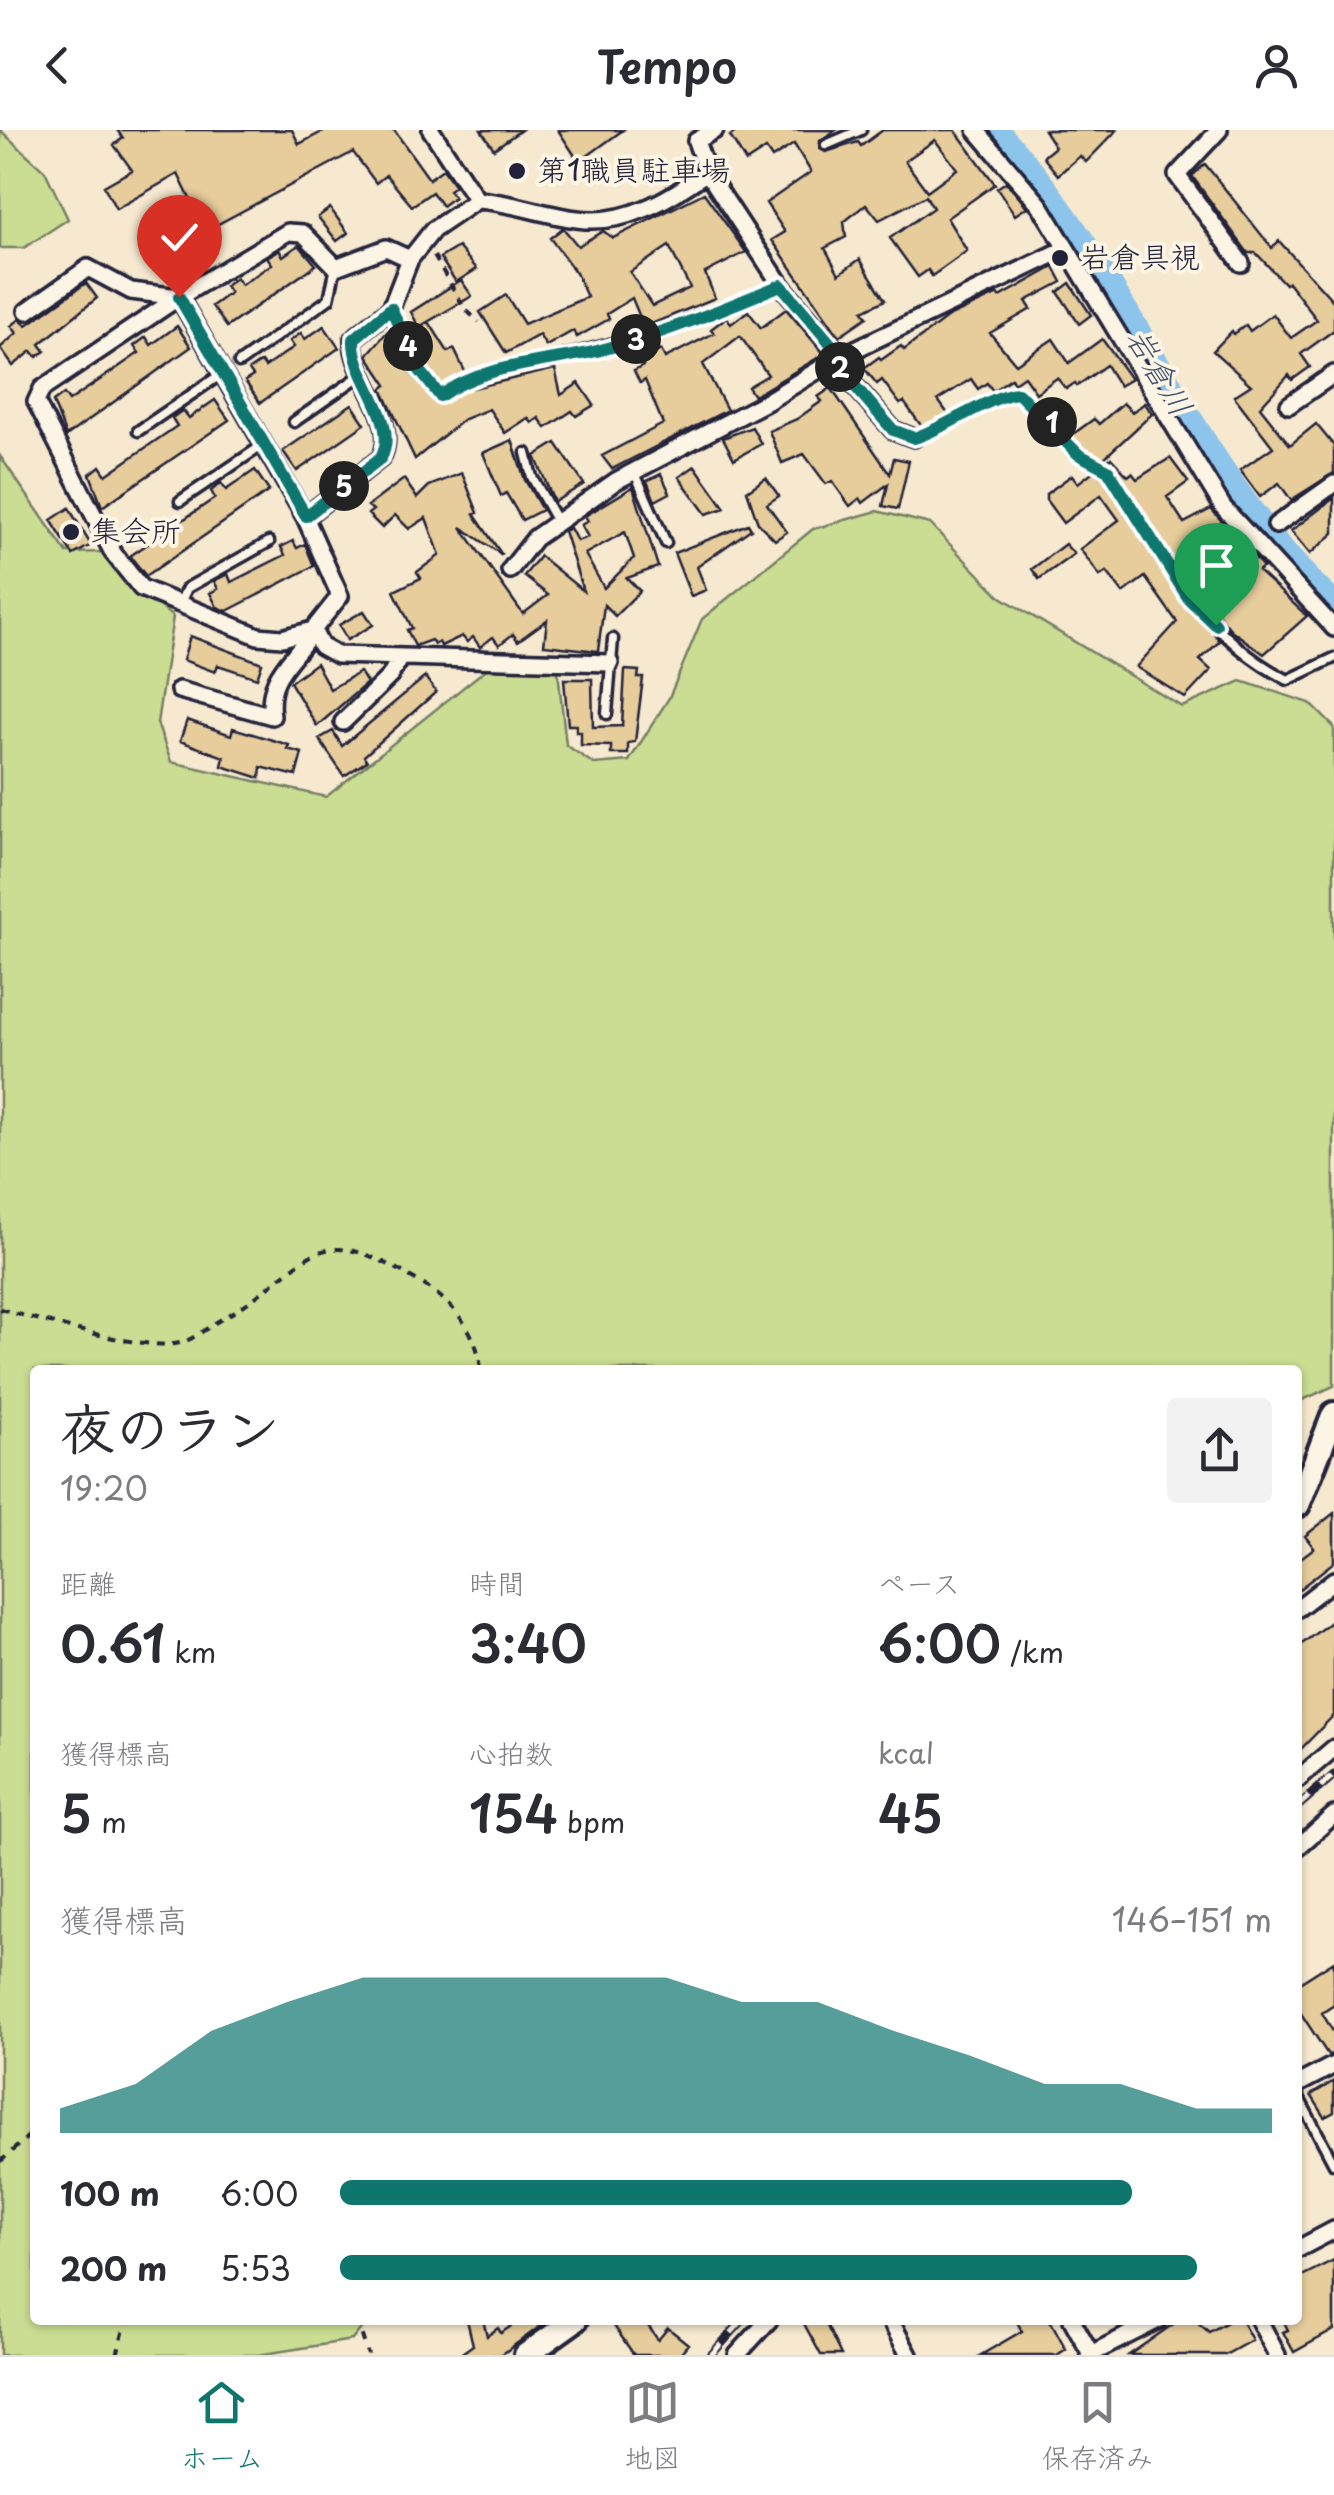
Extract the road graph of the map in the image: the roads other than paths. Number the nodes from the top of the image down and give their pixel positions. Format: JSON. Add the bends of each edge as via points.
{"nodes":[{"id":1,"x":431,"y":130,"type":"edge"},
{"id":2,"x":715,"y":130,"type":"edge"},
{"id":3,"x":861,"y":130,"type":"edge"},
{"id":4,"x":976,"y":130,"type":"edge"},
{"id":5,"x":1219,"y":130,"type":"edge"},
{"id":6,"x":826,"y":144,"type":"dead end"},
{"id":7,"x":707,"y":172,"type":"junction"},
{"id":8,"x":477,"y":200,"type":"junction"},
{"id":9,"x":1066,"y":249,"type":"junction"},
{"id":10,"x":410,"y":259,"type":"junction"},
{"id":11,"x":1241,"y":263,"type":"dead end"},
{"id":12,"x":336,"y":266,"type":"junction"},
{"id":13,"x":781,"y":285,"type":"junction"},
{"id":14,"x":179,"y":297,"type":"junction"},
{"id":15,"x":391,"y":308,"type":"junction"},
{"id":16,"x":27,"y":311,"type":"dead end"},
{"id":17,"x":838,"y":359,"type":"junction"},
{"id":18,"x":239,"y":362,"type":"dead end"},
{"id":19,"x":507,"y":368,"type":"road end"},
{"id":20,"x":222,"y":373,"type":"junction"},
{"id":21,"x":1334,"y":374,"type":"edge"},
{"id":22,"x":362,"y":375,"type":"junction"},
{"id":23,"x":440,"y":396,"type":"road end"},
{"id":24,"x":1288,"y":405,"type":"dead end"},
{"id":25,"x":294,"y":422,"type":"dead end"},
{"id":26,"x":138,"y":432,"type":"dead end"},
{"id":27,"x":914,"y":438,"type":"road end"},
{"id":28,"x":264,"y":445,"type":"junction"},
{"id":29,"x":526,"y":453,"type":"dead end"},
{"id":30,"x":1108,"y":470,"type":"road end"},
{"id":31,"x":634,"y":471,"type":"junction"},
{"id":32,"x":1334,"y":484,"type":"edge"},
{"id":33,"x":180,"y":501,"type":"dead end"},
{"id":34,"x":306,"y":516,"type":"junction"},
{"id":35,"x":556,"y":520,"type":"junction"},
{"id":36,"x":1276,"y":525,"type":"dead end"},
{"id":37,"x":269,"y":542,"type":"dead end"},
{"id":38,"x":666,"y":544,"type":"dead end"},
{"id":39,"x":510,"y":570,"type":"dead end"},
{"id":40,"x":180,"y":604,"type":"junction"},
{"id":41,"x":1334,"y":628,"type":"edge"},
{"id":42,"x":313,"y":630,"type":"junction"},
{"id":43,"x":612,"y":639,"type":"dead end"},
{"id":44,"x":1334,"y":658,"type":"edge"},
{"id":45,"x":399,"y":659,"type":"junction"},
{"id":46,"x":610,"y":663,"type":"junction"},
{"id":47,"x":179,"y":690,"type":"dead end"},
{"id":48,"x":607,"y":714,"type":"dead end"},
{"id":49,"x":343,"y":722,"type":"dead end"},
{"id":50,"x":1334,"y":1414,"type":"edge"},
{"id":51,"x":1302,"y":1496,"type":"edge"},
{"id":52,"x":1334,"y":1580,"type":"edge"},
{"id":53,"x":1302,"y":1605,"type":"edge"},
{"id":54,"x":1334,"y":1748,"type":"edge"},
{"id":55,"x":1302,"y":1776,"type":"edge"},
{"id":56,"x":1334,"y":1815,"type":"edge"},
{"id":57,"x":1302,"y":1843,"type":"edge"},
{"id":58,"x":1334,"y":2065,"type":"edge"},
{"id":59,"x":1302,"y":2082,"type":"edge"},
{"id":60,"x":1302,"y":2104,"type":"edge"},
{"id":61,"x":1334,"y":2164,"type":"edge"},
{"id":62,"x":1334,"y":2230,"type":"edge"},
{"id":63,"x":1302,"y":2247,"type":"edge"},
{"id":64,"x":569,"y":2325,"type":"edge"},
{"id":65,"x":765,"y":2325,"type":"edge"},
{"id":66,"x":893,"y":2325,"type":"edge"},
{"id":67,"x":1075,"y":2325,"type":"edge"},
{"id":68,"x":1148,"y":2325,"type":"edge"},
{"id":69,"x":1262,"y":2325,"type":"edge"},
{"id":70,"x":535,"y":2353,"type":"edge"},
{"id":71,"x":738,"y":2355,"type":"edge"},
{"id":72,"x":909,"y":2355,"type":"edge"},
{"id":73,"x":1090,"y":2355,"type":"edge"},
{"id":74,"x":1277,"y":2355,"type":"edge"}],
"edges":[{"from":1,"to":8,"type":"street"},
{"from":2,"to":7,"type":"street","via":[[696,141]]},
{"from":3,"to":6,"type":"lane"},
{"from":4,"to":9,"type":"street","via":[[1040,205]]},
{"from":5,"to":11,"type":"street","via":[[1177,175]]},
{"from":7,"to":8,"type":"street","via":[[658,204],[605,219]]},
{"from":7,"to":13,"type":"street"},
{"from":8,"to":10,"type":"street","via":[[440,223]]},
{"from":9,"to":17,"type":"street"},
{"from":9,"to":41,"type":"street","via":[[1224,508]]},
{"from":10,"to":12,"type":"street","via":[[386,248]]},
{"from":10,"to":15,"type":"street"},
{"from":12,"to":14,"type":"street","via":[[303,233],[288,232]]},
{"from":12,"to":18,"type":"lane","via":[[328,299]]},
{"from":13,"to":17,"type":"street"},
{"from":13,"to":19,"type":"lane","via":[[663,332]]},
{"from":14,"to":16,"type":"street","via":[[131,292],[88,268]]},
{"from":14,"to":20,"type":"street"},
{"from":14,"to":40,"type":"street","via":[[42,390],[36,402],[113,553],[141,588]]},
{"from":15,"to":22,"type":"street","via":[[354,339]]},
{"from":15,"to":23,"type":"lane","via":[[418,368]]},
{"from":17,"to":27,"type":"street","via":[[893,430]]},
{"from":17,"to":31,"type":"street"},
{"from":20,"to":26,"type":"lane"},
{"from":20,"to":28,"type":"street"},
{"from":21,"to":24,"type":"street"},
{"from":22,"to":25,"type":"lane"},
{"from":22,"to":34,"type":"street","via":[[387,446],[381,458]]},
{"from":28,"to":33,"type":"lane"},
{"from":28,"to":34,"type":"street"},
{"from":29,"to":35,"type":"lane"},
{"from":30,"to":44,"type":"lane","via":[[1189,599],[1230,637],[1288,680]]},
{"from":31,"to":35,"type":"street"},
{"from":31,"to":38,"type":"lane"},
{"from":32,"to":36,"type":"street"},
{"from":34,"to":42,"type":"street","via":[[340,596]]},
{"from":35,"to":39,"type":"street"},
{"from":37,"to":40,"type":"lane","via":[[187,588]]},
{"from":40,"to":42,"type":"street","via":[[258,636]]},
{"from":42,"to":45,"type":"street","via":[[321,646],[337,655]]},
{"from":42,"to":47,"type":"street","via":[[277,671],[272,716]]},
{"from":43,"to":46,"type":"lane"},
{"from":45,"to":46,"type":"street"},
{"from":45,"to":49,"type":"street"},
{"from":46,"to":48,"type":"lane"},
{"from":50,"to":51,"type":"main road"},
{"from":52,"to":53,"type":"street"},
{"from":54,"to":55,"type":"street"},
{"from":56,"to":57,"type":"street"},
{"from":58,"to":59,"type":"street"},
{"from":60,"to":61,"type":"lane"},
{"from":62,"to":63,"type":"street"},
{"from":64,"to":70,"type":"main road"},
{"from":65,"to":71,"type":"street"},
{"from":66,"to":72,"type":"street"},
{"from":67,"to":73,"type":"street"},
{"from":68,"to":73,"type":"street"},
{"from":69,"to":74,"type":"street"}]}
